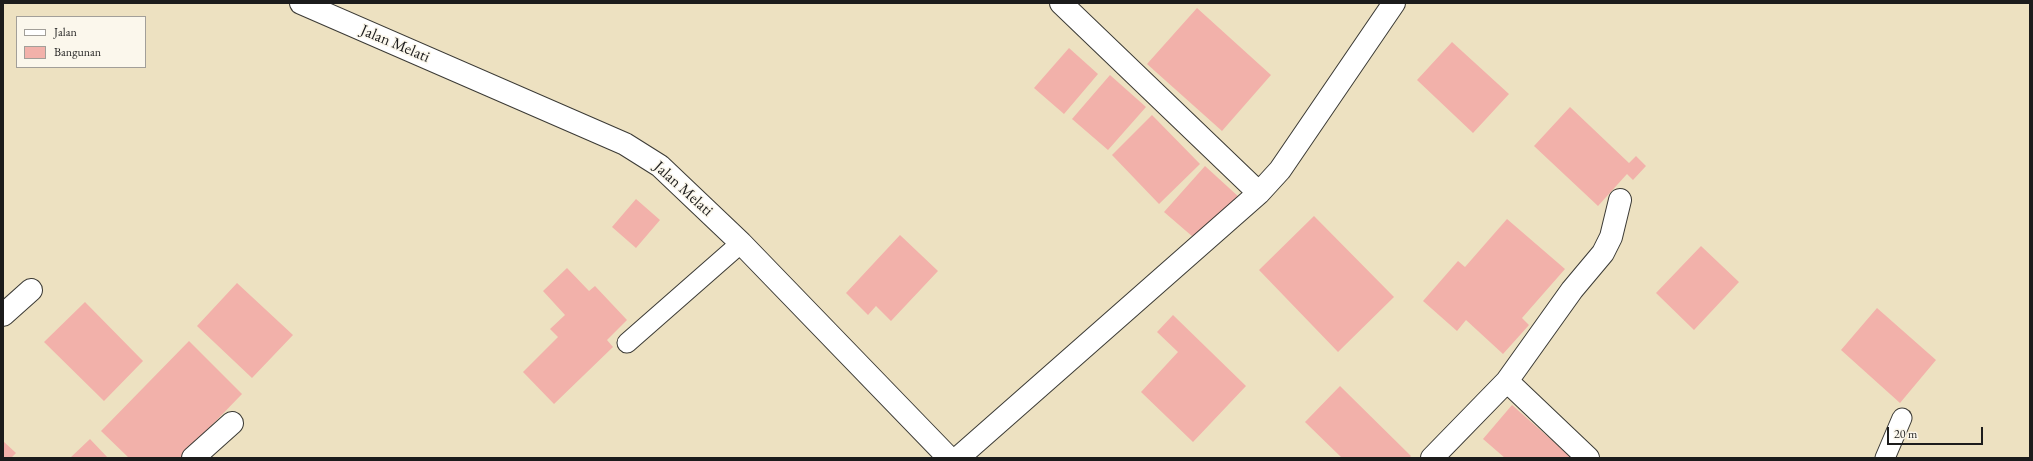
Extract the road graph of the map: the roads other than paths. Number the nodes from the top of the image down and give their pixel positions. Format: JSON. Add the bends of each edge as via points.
{"nodes":[{"id":1,"x":301,"y":3,"type":"edge"},
{"id":2,"x":1062,"y":3,"type":"edge"},
{"id":3,"x":1394,"y":3,"type":"edge"},
{"id":4,"x":1259,"y":193,"type":"junction"},
{"id":5,"x":1620,"y":200,"type":"dead end"},
{"id":6,"x":741,"y":243,"type":"junction"},
{"id":7,"x":31,"y":290,"type":"dead end"},
{"id":8,"x":3,"y":315,"type":"edge"},
{"id":9,"x":627,"y":342,"type":"dead end"},
{"id":10,"x":1507,"y":381,"type":"junction"},
{"id":11,"x":1902,"y":418,"type":"dead end"},
{"id":12,"x":232,"y":423,"type":"dead end"},
{"id":13,"x":193,"y":458,"type":"edge"},
{"id":14,"x":949,"y":458,"type":"edge"},
{"id":15,"x":958,"y":458,"type":"edge"},
{"id":16,"x":1432,"y":458,"type":"edge"},
{"id":17,"x":1588,"y":458,"type":"edge"},
{"id":18,"x":1885,"y":458,"type":"edge"}],
"edges":[{"from":1,"to":6,"type":"street","name":"Jalan Melati","via":[[625,144],[660,166]]},
{"from":2,"to":4,"type":"street"},
{"from":3,"to":4,"type":"street","via":[[1280,170]]},
{"from":4,"to":15,"type":"street"},
{"from":5,"to":10,"type":"street","via":[[1611,237],[1603,253],[1572,290]]},
{"from":6,"to":9,"type":"lane"},
{"from":6,"to":14,"type":"street","name":"Jalan Melati"},
{"from":7,"to":8,"type":"street"},
{"from":10,"to":16,"type":"street"},
{"from":10,"to":17,"type":"street"},
{"from":11,"to":18,"type":"lane"},
{"from":12,"to":13,"type":"street"}]}
